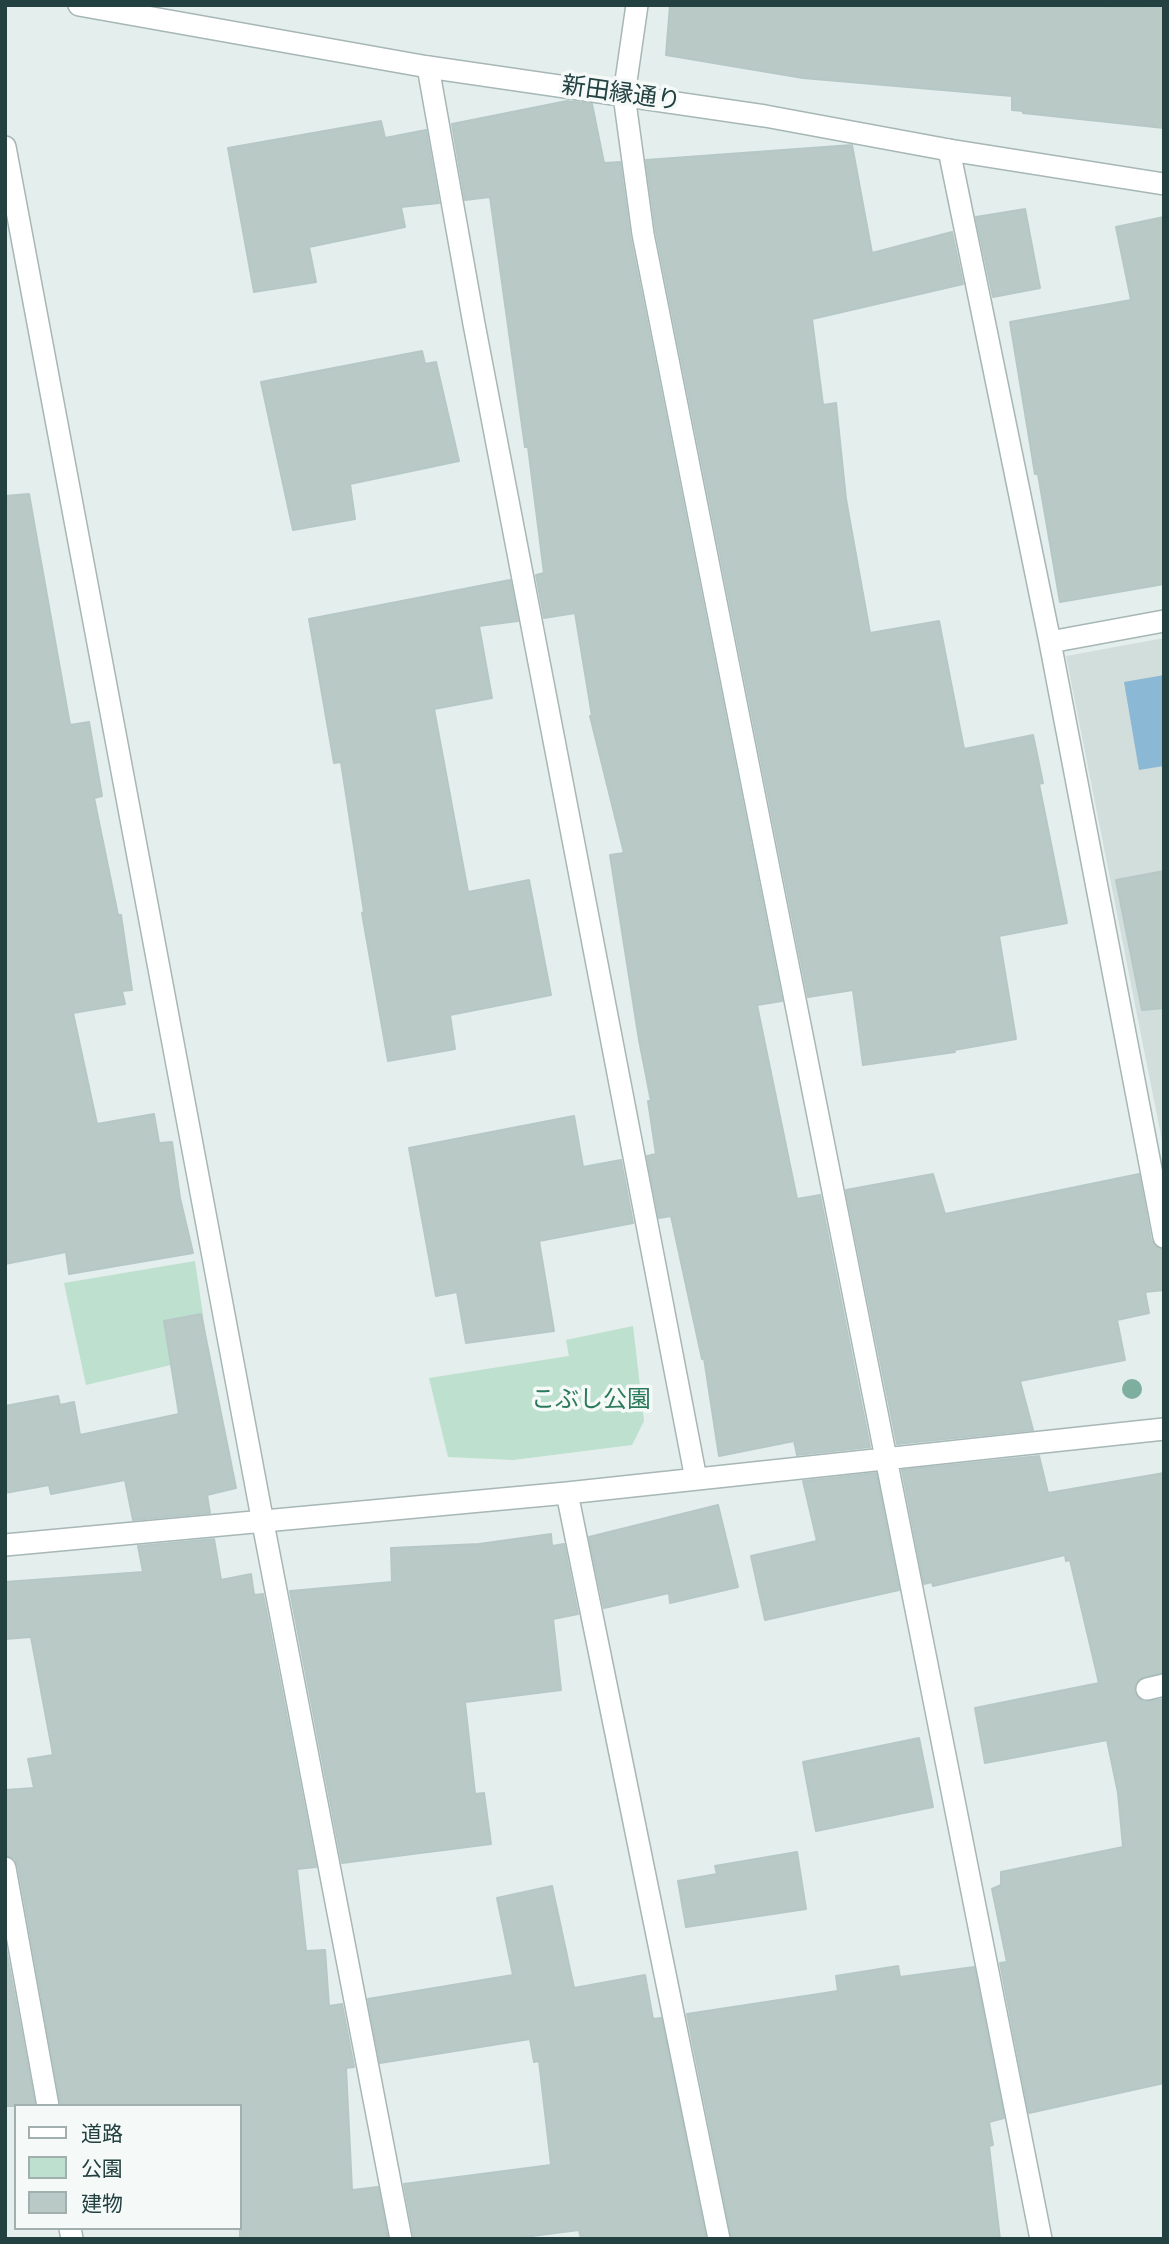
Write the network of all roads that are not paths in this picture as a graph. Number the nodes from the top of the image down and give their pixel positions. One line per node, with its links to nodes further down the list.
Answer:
1 (79, 5): 3 (street, 新田縁通り)
2 (637, 5): 4 (street)
3 (428, 67): 4 (street, 新田縁通り); 13 (street)
4 (624, 95): 6 (street, 新田縁通り); 12 (street)
5 (5, 148): 15 (street)
6 (949, 150): 7 (street, 新田縁通り); 9 (street)
7 (1164, 184)
8 (1164, 621): 9 (street)
9 (1050, 642): 10 (street)
10 (1164, 1237)
11 (1164, 1429): 12 (street)
12 (886, 1458): 13 (street); 21 (street)
13 (696, 1479): 14 (street)
14 (567, 1493): 15 (street); 20 (street)
15 (263, 1522): 16 (street); 19 (street)
16 (5, 1545)
17 (5, 1868): 18 (street)
18 (48, 2104)
19 (401, 2239)
20 (719, 2239)
21 (1041, 2239)

